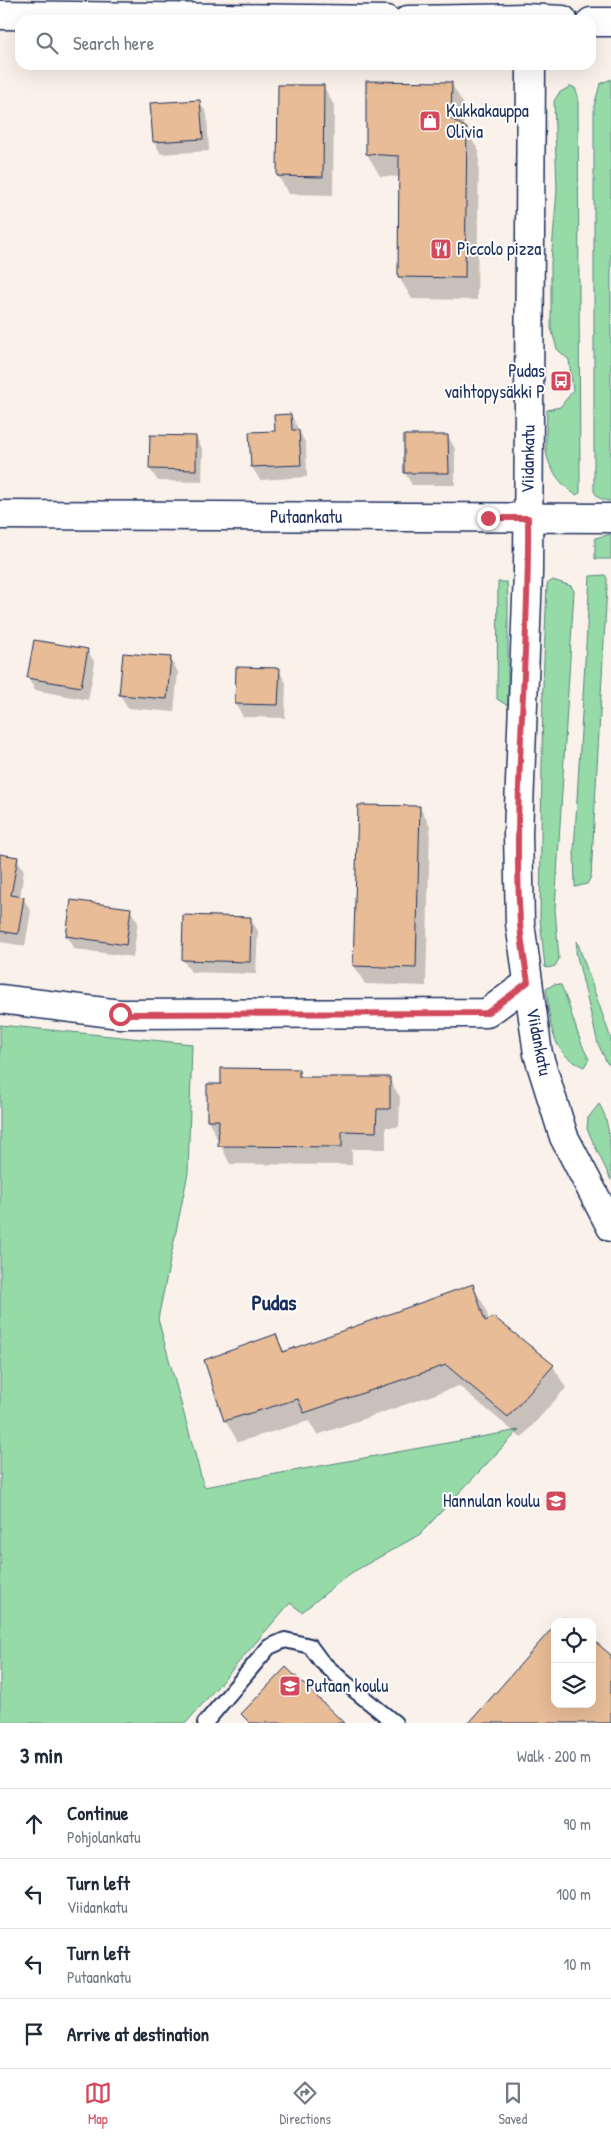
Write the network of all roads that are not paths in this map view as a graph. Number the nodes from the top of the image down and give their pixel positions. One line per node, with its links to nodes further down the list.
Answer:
1 (524, 9): 4 (street); 5 (street)
2 (0, 15): 3 (street)
3 (15, 15)
4 (461, 15)
5 (545, 15)
6 (596, 22): 7 (street)
7 (611, 22)
8 (531, 70): 10 (street, Viidankatu)
9 (0, 515): 10 (street, Putaankatu)
10 (528, 518): 11 (street, Putaankatu); 12 (street, Viidankatu)
11 (611, 518)
12 (528, 982): 13 (street); 14 (street, Viidankatu)
13 (0, 1000)
14 (611, 1227)
15 (205, 1723): 16 (lane)
16 (395, 1723)

